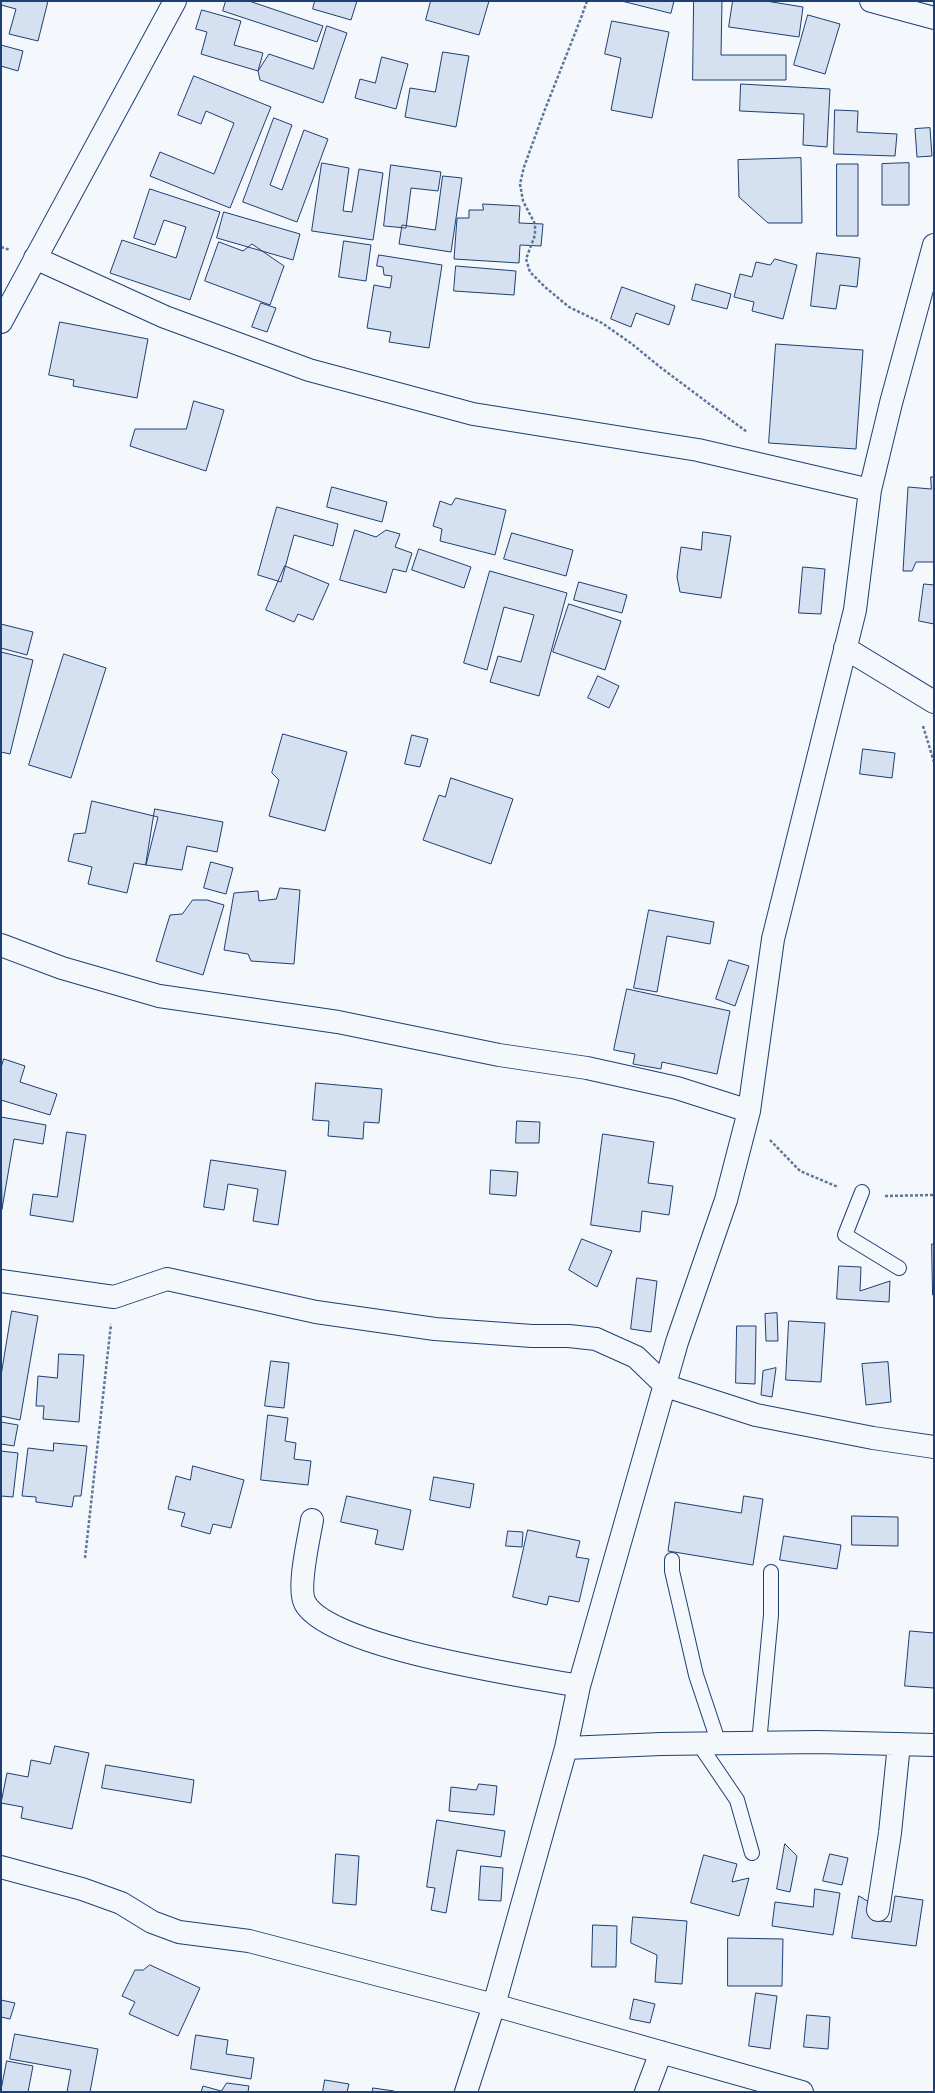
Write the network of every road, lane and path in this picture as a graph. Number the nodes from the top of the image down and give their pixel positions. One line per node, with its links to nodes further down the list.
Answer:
1 (175, 1): 6 (street)
2 (587, 1): 8 (path)
3 (871, 1): 4 (street)
4 (923, 15)
5 (934, 245): 9 (street)
6 (35, 258): 7 (street); 9 (street)
7 (1, 322)
8 (752, 435)
9 (870, 490): 10 (street)
10 (845, 648): 11 (street); 13 (street)
11 (934, 702)
12 (1, 945): 13 (street)
13 (749, 1111): 14 (path); 19 (street)
14 (862, 1192): 15 (path); 16 (lane)
15 (934, 1195)
16 (899, 1268)
17 (1, 1281): 18 (street)
18 (114, 1297): 19 (street); 22 (path)
19 (666, 1386): 20 (street); 25 (street)
20 (934, 1447)
21 (312, 1520): 25 (street)
22 (85, 1558)
23 (672, 1560): 27 (lane)
24 (771, 1572): 26 (lane)
25 (579, 1686): 30 (street)
26 (759, 1743): 27 (street); 28 (street)
27 (709, 1744): 30 (street); 31 (lane)
28 (899, 1744): 29 (street); 33 (street)
29 (934, 1745)
30 (566, 1748): 34 (street)
31 (752, 1853)
32 (1, 1867): 34 (street)
33 (878, 1910)
34 (494, 2005): 35 (street); 36 (street)
35 (661, 2052): 37 (street); 38 (street)
36 (466, 2092)
37 (646, 2092)
38 (802, 2092)

